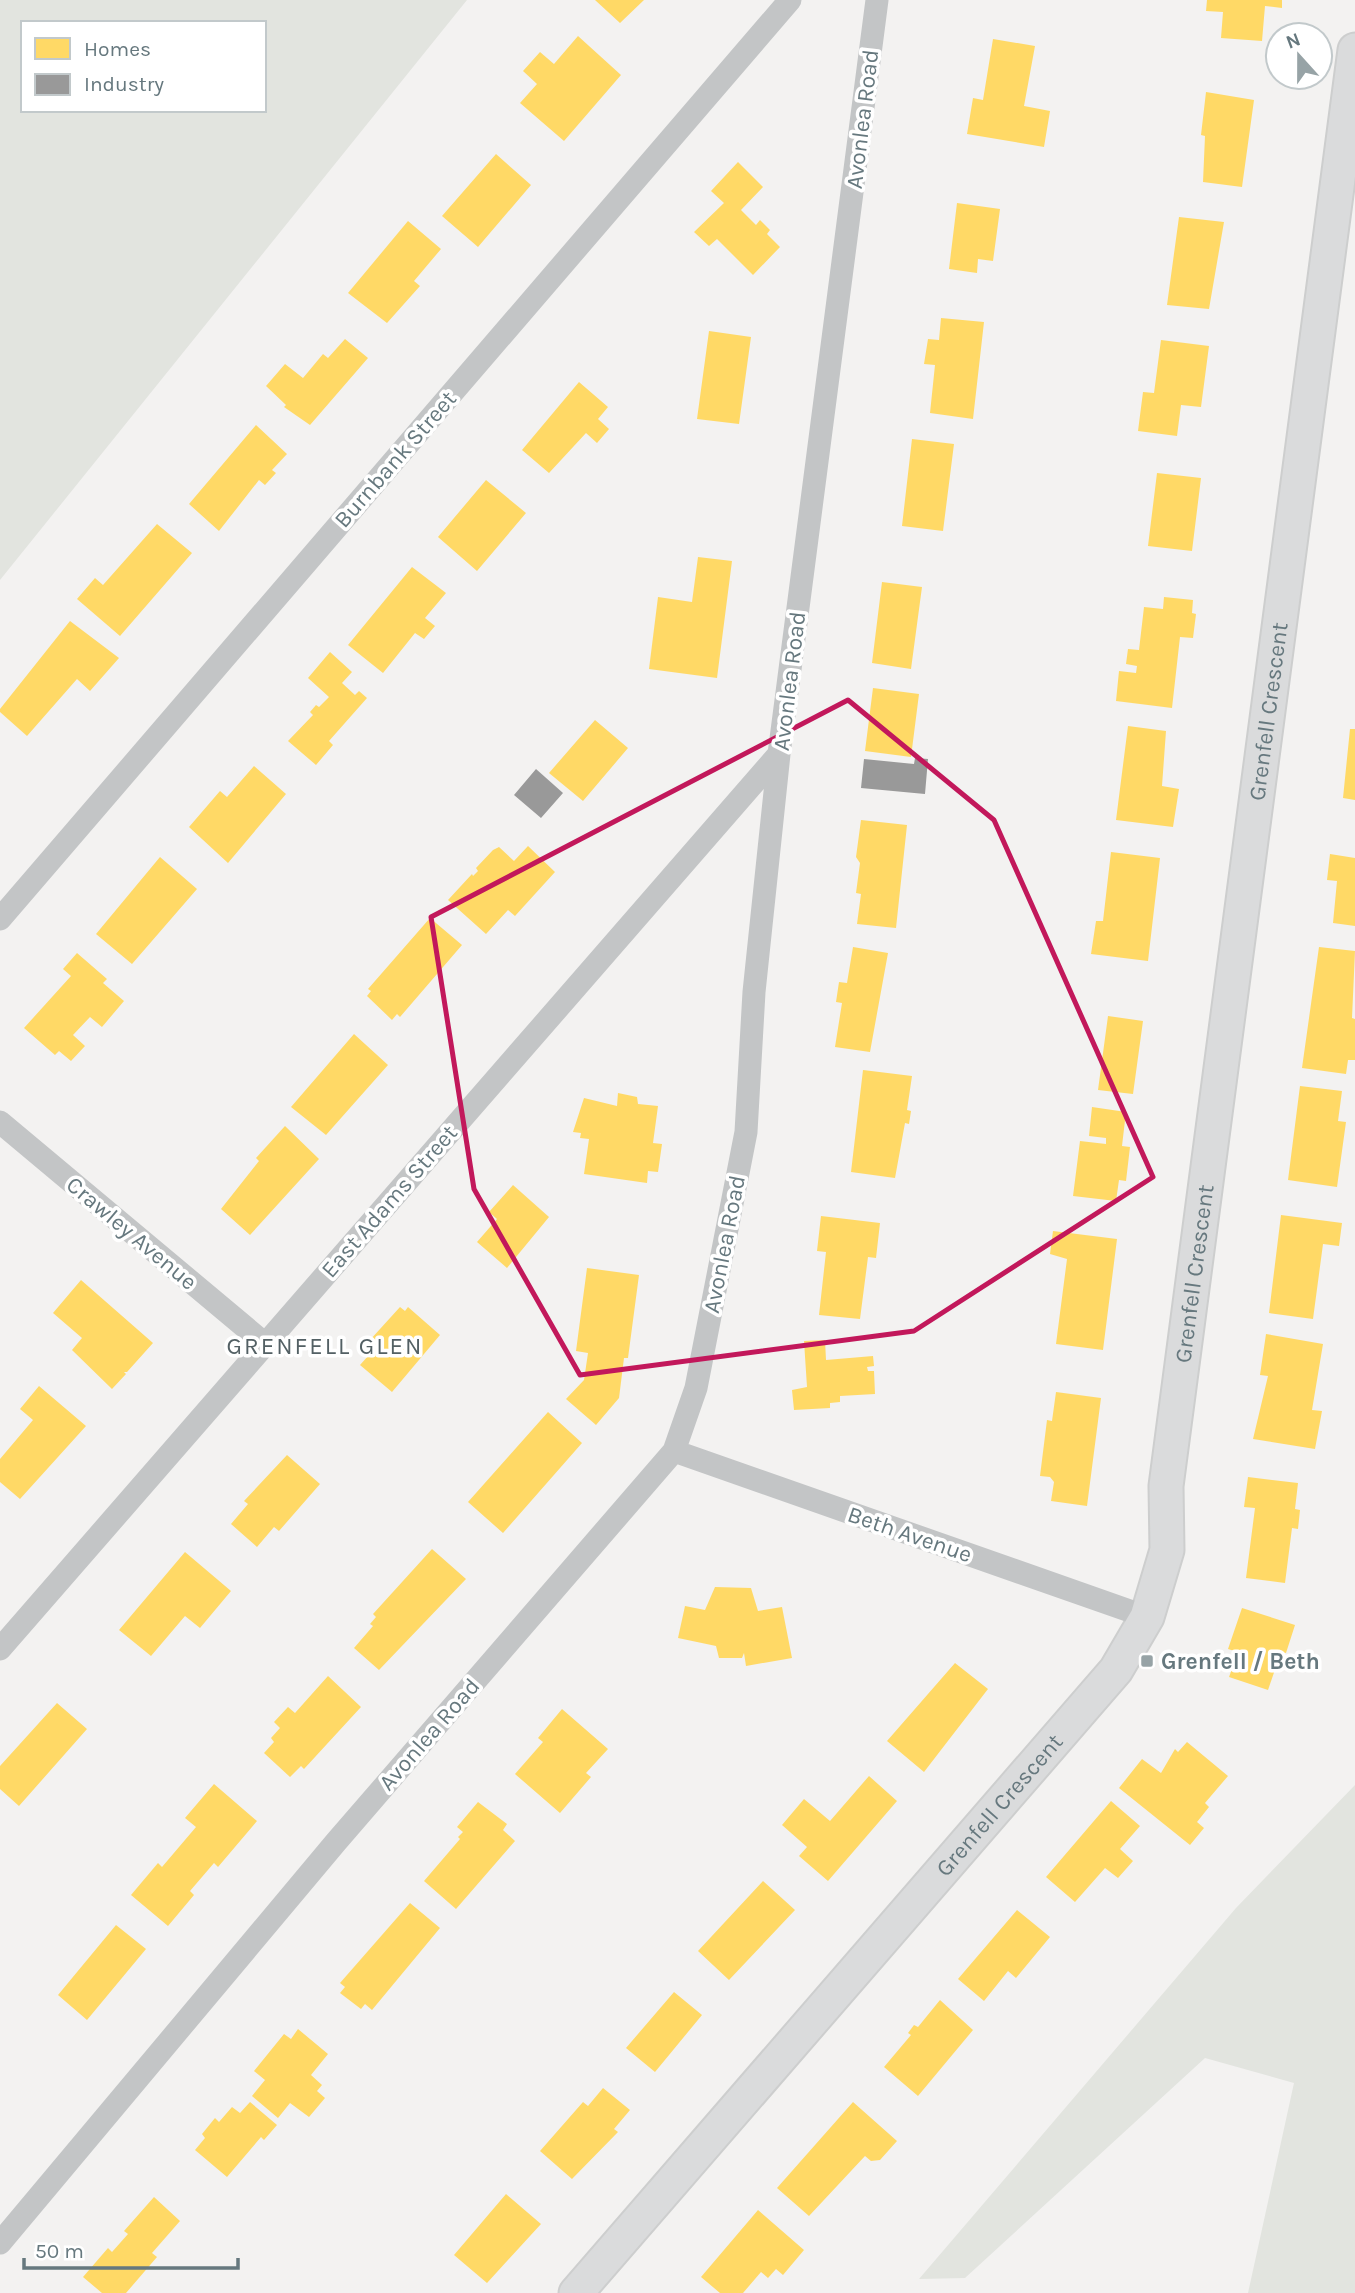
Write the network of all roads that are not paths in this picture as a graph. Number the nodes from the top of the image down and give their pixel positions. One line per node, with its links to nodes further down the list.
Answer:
1 (790, 0): 5 (street, Burnbank Street)
2 (877, 0): 4 (street, Avonlea Road)
3 (1355, 50): 9 (street, Grenfell Crescent)
4 (779, 754): 7 (street, East Adams Street); 8 (street, Avonlea Road)
5 (0, 919)
6 (0, 1122): 7 (street, Crawley Avenue)
7 (264, 1343): 10 (street, East Adams Street)
8 (674, 1451): 9 (street, Beth Avenue); 11 (street, Avonlea Road)
9 (1147, 1617): 12 (street, Grenfell Crescent)
10 (0, 1649)
11 (0, 2244)
12 (576, 2293)

